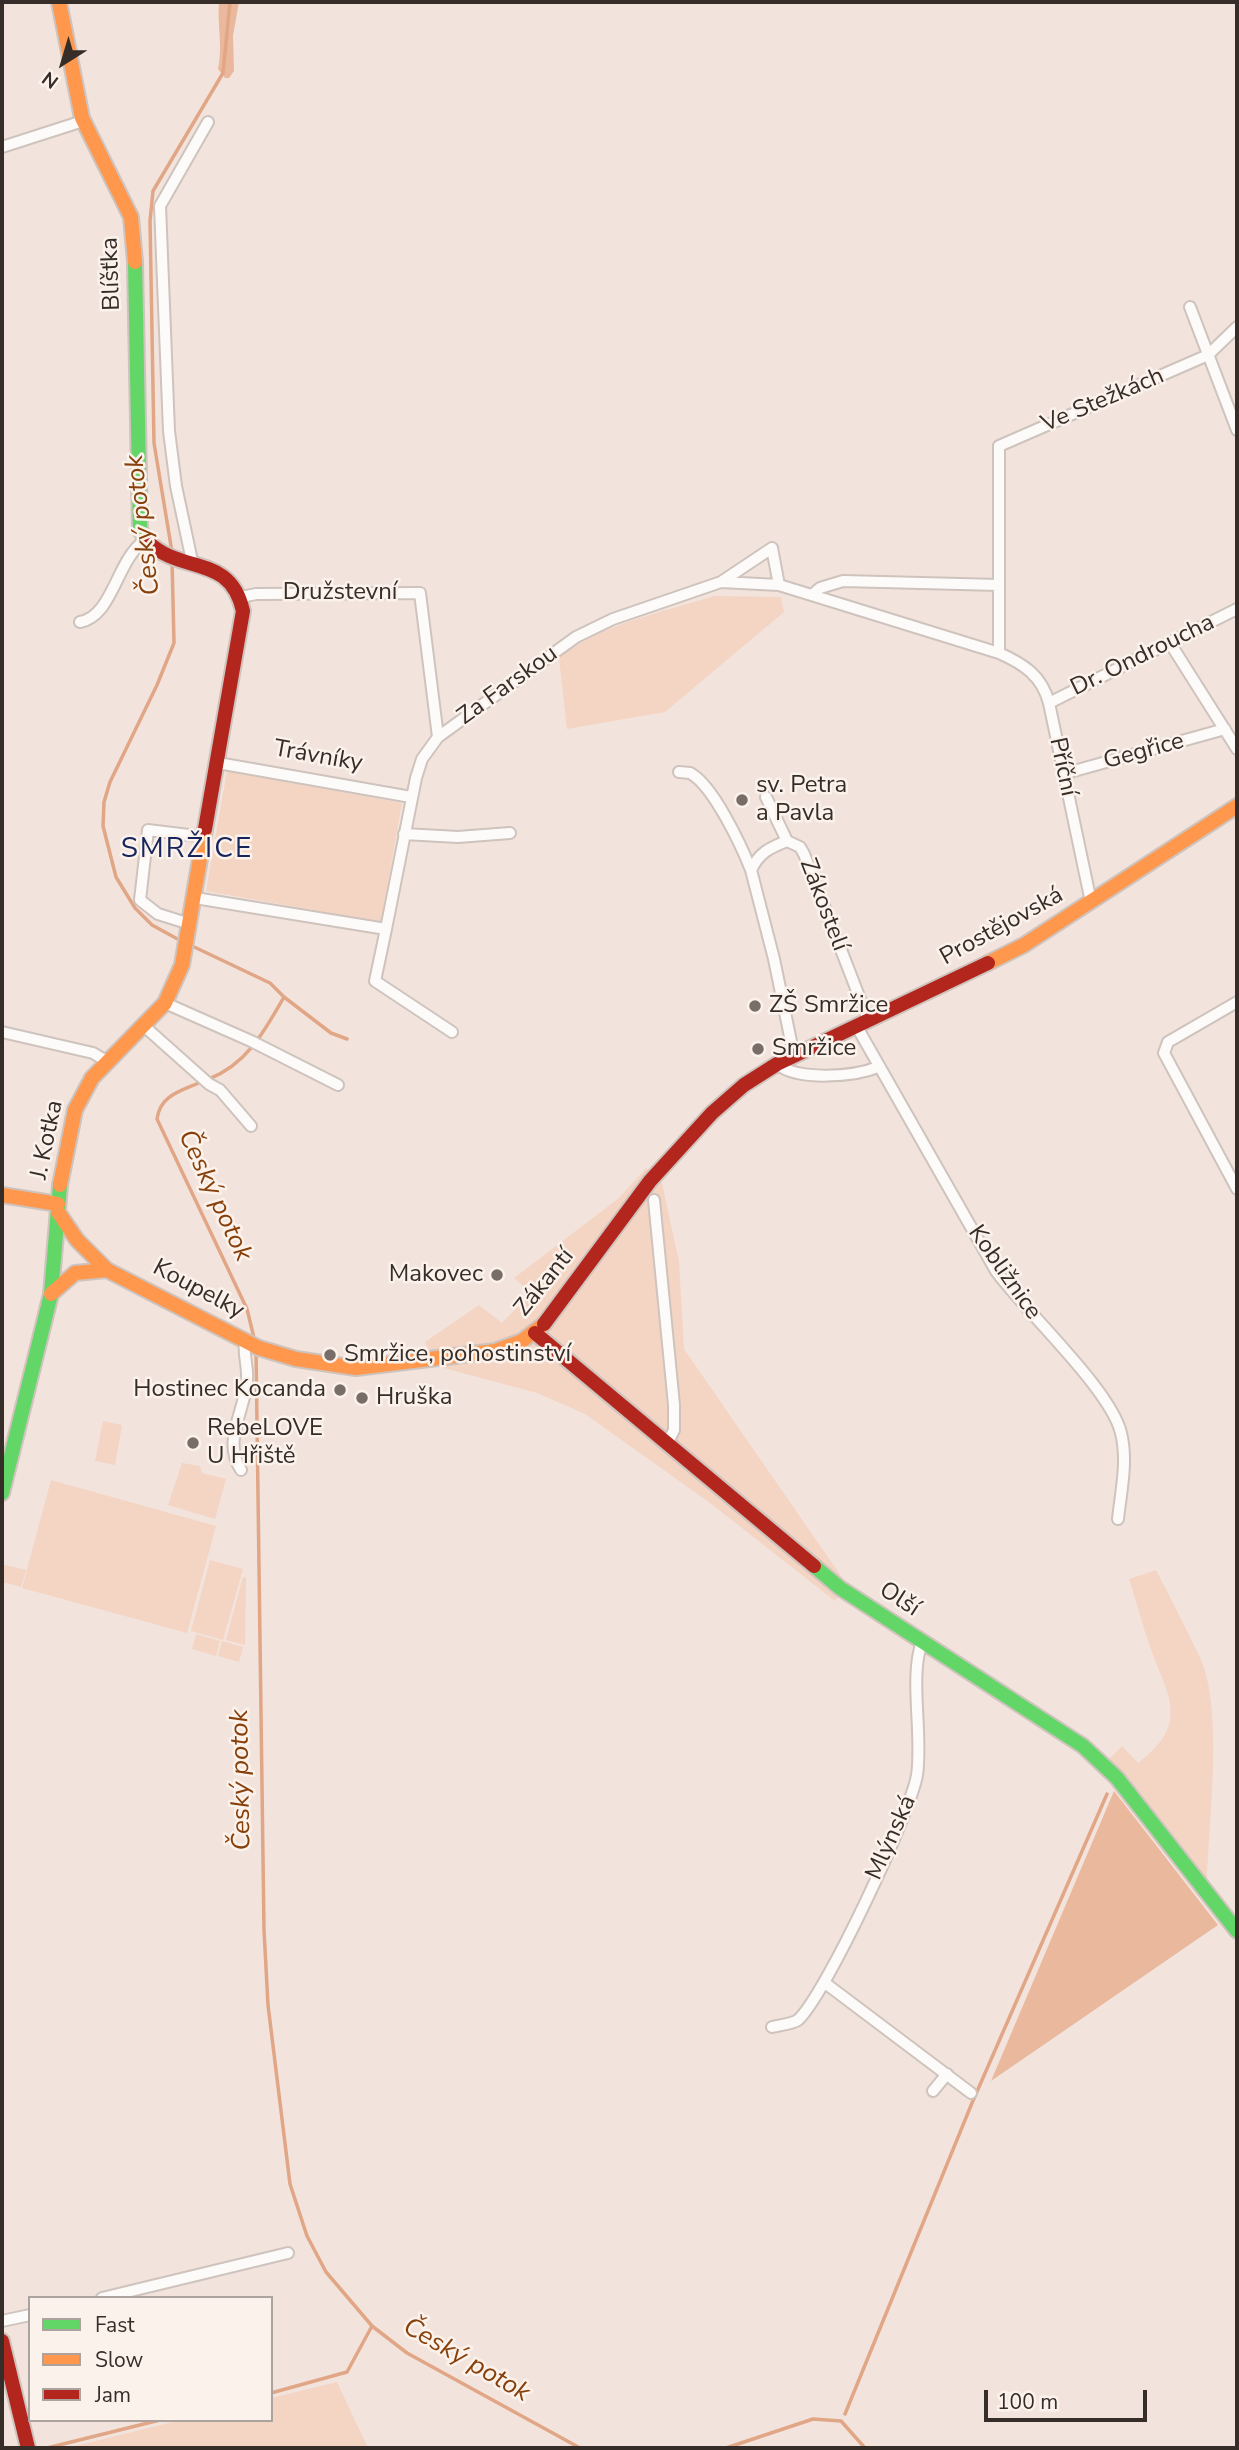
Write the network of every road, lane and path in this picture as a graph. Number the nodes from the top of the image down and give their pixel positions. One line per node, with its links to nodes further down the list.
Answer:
1 (59, 2): 2 (street, Blíšťka)
2 (83, 121): 4 (street); 9 (street, Blíšťka)
3 (208, 122): 10 (street, Blíšťka)
4 (2, 147)
5 (1190, 307): 7 (street)
6 (1237, 327): 7 (street)
7 (1208, 355): 8 (street); 13 (street, Ve Stežkách)
8 (1237, 430)
9 (144, 541): 10 (street); 17 (street)
10 (186, 560): 15 (street)
11 (721, 582): 12 (street, Za Farskou); 12 (street); 22 (street, Za Farskou)
12 (779, 585): 14 (street, Příční)
13 (999, 585): 14 (street); 19 (street)
14 (812, 595): 19 (street, Příční)
15 (241, 597): 22 (street, Družstevní); 24 (street)
16 (1237, 609): 18 (street, Dr. Ondroucha)
17 (80, 622)
18 (1170, 643): 20 (street, Dr. Ondroucha); 21 (street)
19 (999, 653): 20 (street, Příční)
20 (1049, 703): 26 (street, Příční)
21 (1224, 729): 23 (street); 26 (street, Gegřice)
22 (438, 737): 28 (street, Za Farskou)
23 (1236, 744)
24 (218, 763): 28 (street, Trávníky); 32 (street)
25 (679, 772): 34 (street)
26 (1063, 774): 36 (street, Příční)
27 (766, 796): 33 (street)
28 (411, 797): 31 (street, Za Farskou)
29 (1237, 806): 36 (street, Prostějovská)
30 (510, 833): 31 (street)
31 (404, 834): 38 (street)
32 (205, 837): 35 (street); 37 (street)
33 (787, 841): 34 (street, Zákostelí); 41 (street, Zákostelí)
34 (751, 870): 45 (street)
35 (195, 898): 37 (street); 38 (street)
36 (1091, 902): 41 (street, Prostějovská)
37 (190, 927): 40 (street)
38 (386, 929): 44 (street)
39 (1237, 1002): 51 (street)
40 (164, 1003): 42 (street); 49 (street)
41 (863, 1024): 45 (street, Prostějovská); 48 (street, Kobližnice)
42 (144, 1027): 46 (street, J. Kotka); 50 (street)
43 (2, 1032): 46 (street)
44 (452, 1032)
45 (794, 1056): 47 (street, Prostějovská)
46 (108, 1062): 54 (street, J. Kotka)
47 (776, 1064): 48 (street); 57 (street, Zákantí)
48 (878, 1067): 63 (street, Kobližnice)
49 (338, 1086)
50 (251, 1126)
51 (1237, 1189)
52 (2, 1195): 54 (street)
53 (654, 1200): 60 (street)
54 (58, 1208): 55 (street, Koupelky); 56 (street)
55 (107, 1270): 56 (street); 58 (street, Koupelky)
56 (51, 1294): 62 (street)
57 (535, 1333): 59 (street, Zákantí); 60 (street, Olší)
58 (247, 1342): 59 (street, Koupelky); 61 (street)
59 (268, 1351)
60 (668, 1442): 64 (street, Olší)
61 (241, 1470)
62 (2, 1493)
63 (1118, 1519)
64 (922, 1642): 65 (street, Olší); 66 (street, Mlýnská)
65 (1237, 1931)
66 (825, 1983): 67 (street, Mlýnská); 68 (street)
67 (772, 2027)
68 (947, 2074): 69 (street); 70 (street)
69 (933, 2091)
70 (971, 2093)
71 (288, 2253): 72 (street)
72 (110, 2296)
73 (28, 2315): 74 (street)
74 (2, 2321)
75 (2, 2340): 76 (street)
76 (28, 2448)

